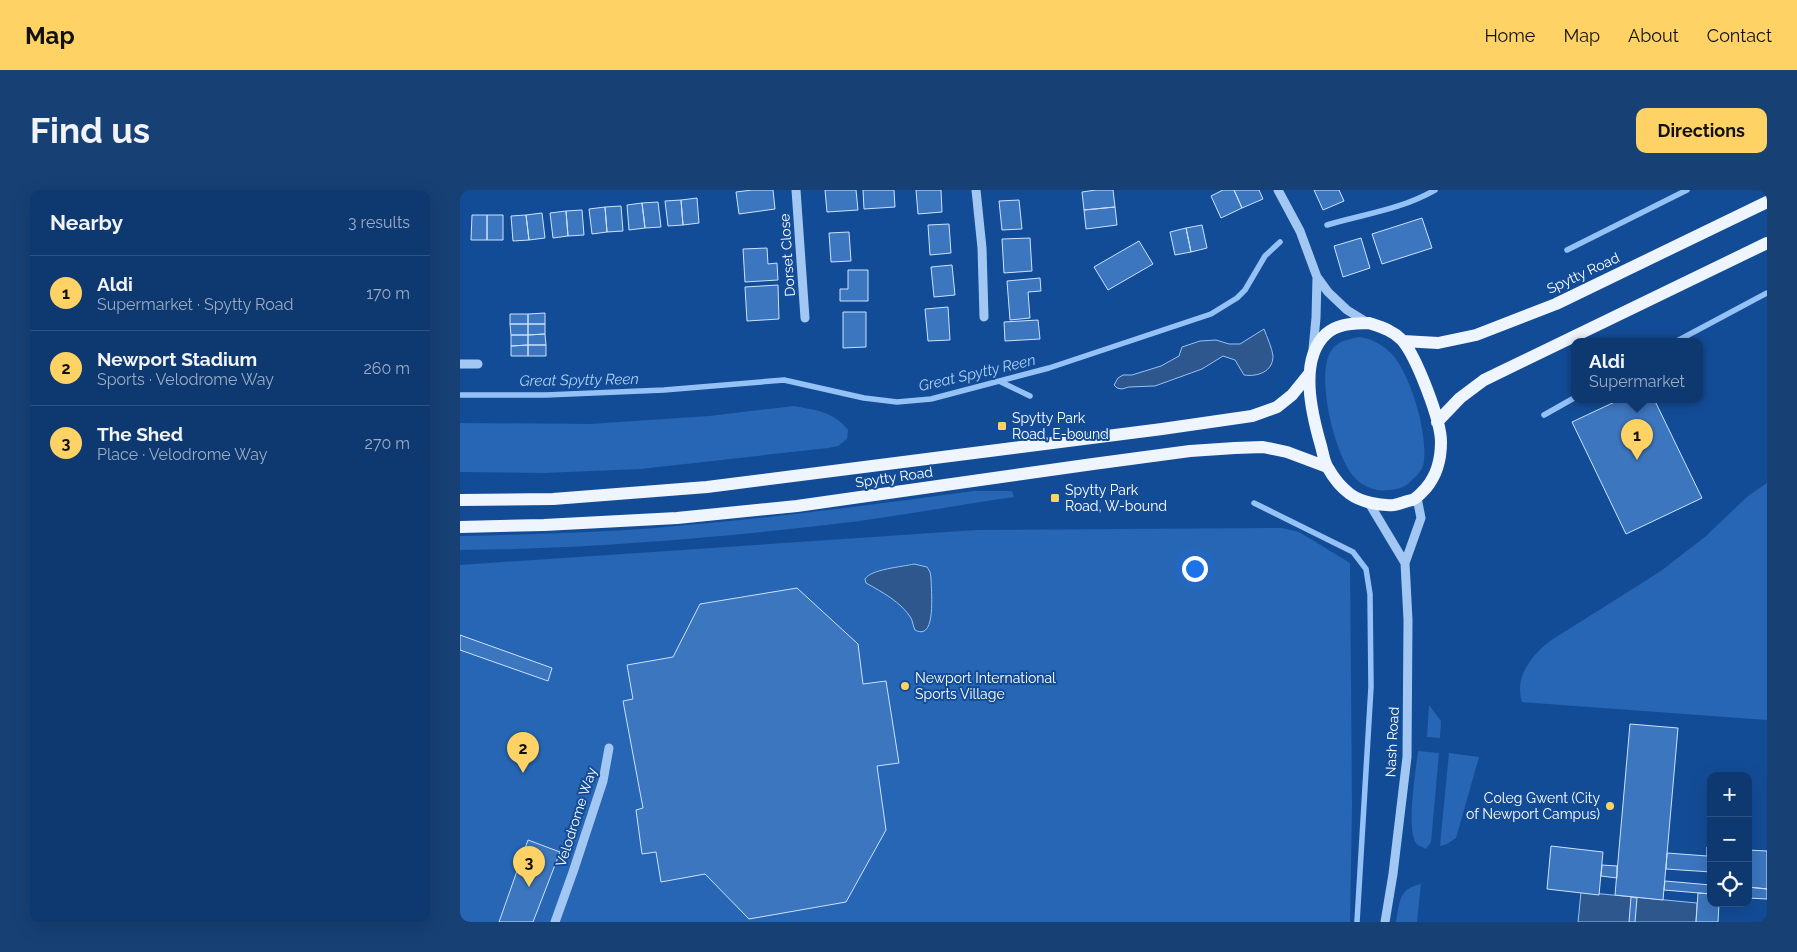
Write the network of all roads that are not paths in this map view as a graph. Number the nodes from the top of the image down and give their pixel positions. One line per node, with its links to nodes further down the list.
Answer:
1 (796, 190): 8 (street, Dorset Close)
2 (976, 190): 7 (street)
3 (1278, 190): 6 (street)
4 (1767, 202): 10 (main road, Spytty Road)
5 (1767, 243): 15 (main road)
6 (1317, 277): 9 (street); 11 (street)
7 (984, 317)
8 (806, 318)
9 (1368, 323): 10 (main road); 11 (main road)
10 (1402, 341): 15 (main road)
11 (1312, 356): 14 (main road)
12 (460, 364): 13 (street)
13 (478, 364)
14 (1309, 374): 16 (main road); 18 (main road, Spytty Road)
15 (1437, 422): 17 (main road)
16 (1328, 467): 19 (main road); 20 (main road, Spytty Road)
17 (1417, 498): 19 (main road); 21 (street, Nash Road)
18 (460, 500)
19 (1368, 503): 21 (street, Nash Road)
20 (460, 527)
21 (1405, 563): 24 (street, Nash Road)
22 (609, 748): 23 (street, Velodrome Way)
23 (555, 922)
24 (1385, 922)

